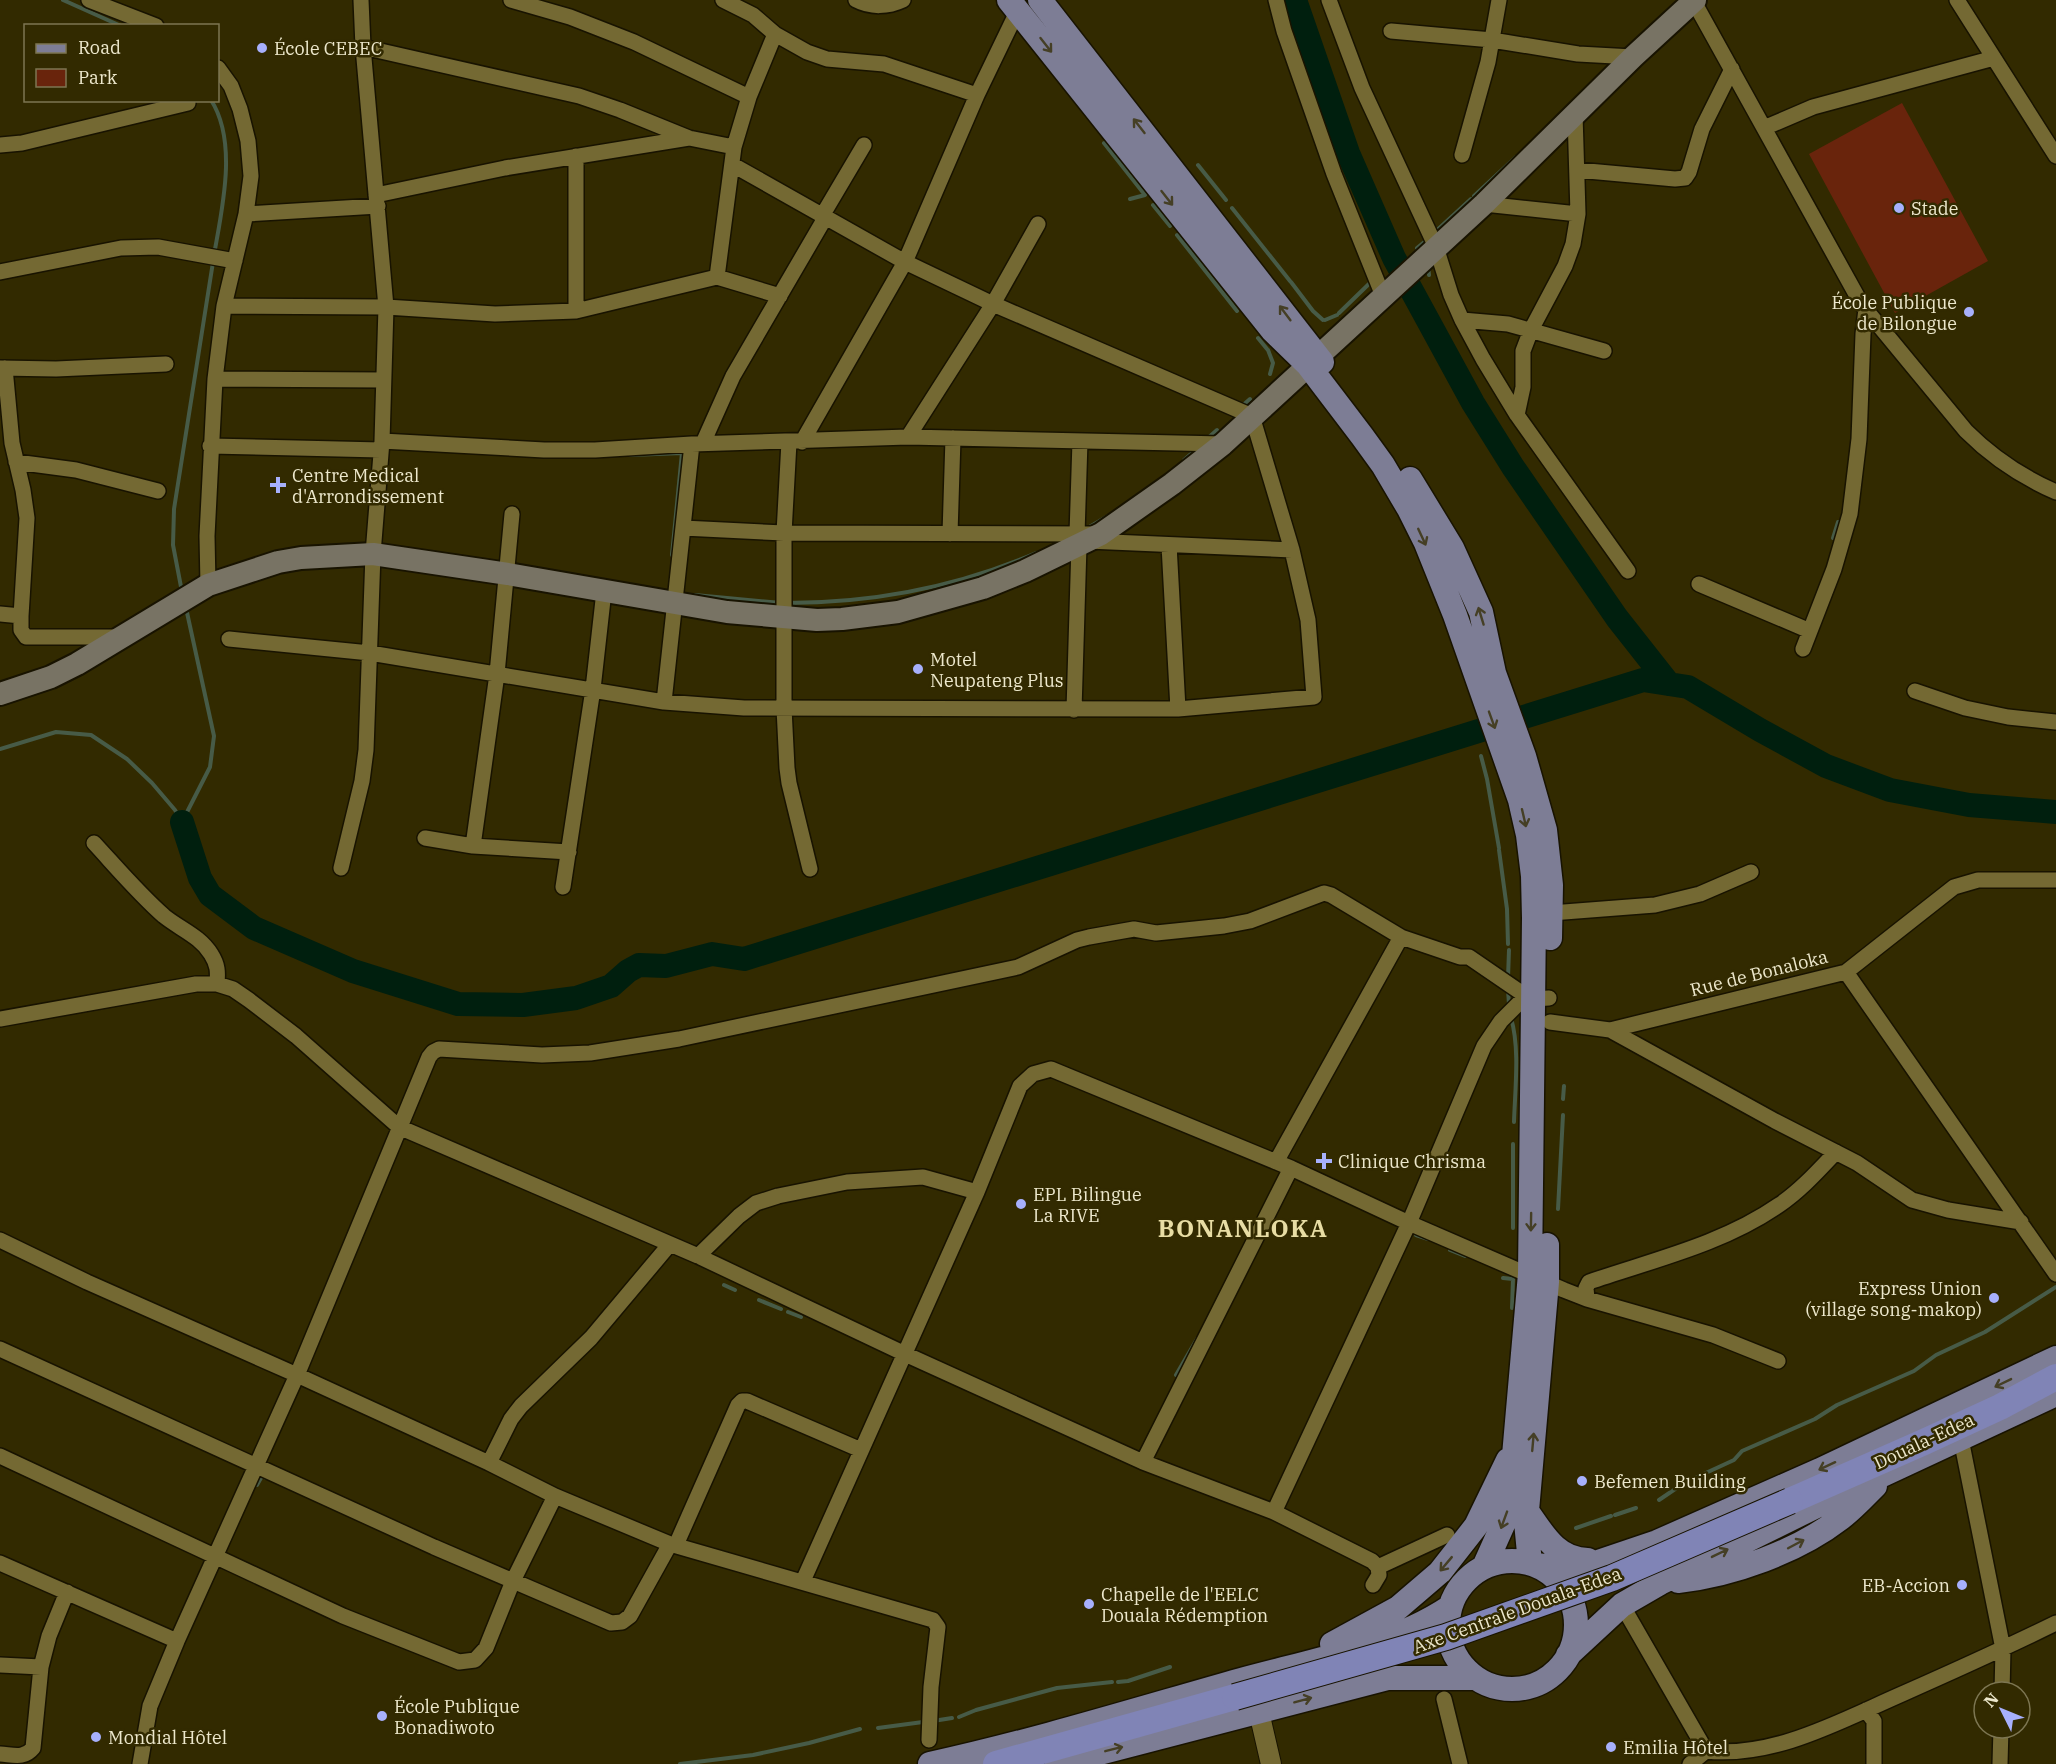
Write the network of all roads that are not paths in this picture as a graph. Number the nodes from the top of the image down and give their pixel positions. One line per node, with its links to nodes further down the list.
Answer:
1 (89, 0): 14 (street)
2 (361, 0): 18 (street)
3 (511, 0): 24 (street)
4 (723, 0): 16 (street)
5 (856, 0): 6 (street)
6 (903, 0)
7 (1040, 0): 58 (main road, one-way to 7)
8 (1276, 0): 48 (street)
9 (1329, 0): 43 (street)
10 (1499, 0): 17 (street)
11 (1694, 0): 19 (main road); 22 (street)
12 (1957, 0): 20 (street)
13 (1013, 5): 23 (street); 58 (main road, one-way to 58)
14 (151, 24)
15 (1391, 31): 17 (street)
16 (774, 34): 23 (street); 24 (street)
17 (1492, 40): 19 (street); 32 (street)
18 (363, 47): 28 (street); 37 (street)
19 (1632, 57): 26 (main road)
20 (1994, 58): 27 (street); 34 (street)
21 (219, 69): 39 (street)
22 (1732, 69): 27 (street); 36 (street)
23 (977, 95): 45 (street)
24 (749, 97): 31 (street)
25 (188, 103): 29 (street)
26 (1575, 114): 36 (street); 38 (main road)
27 (1764, 128): 53 (street)
28 (689, 138): 31 (street); 33 (street)
29 (0, 145)
30 (864, 145): 41 (street)
31 (734, 147): 35 (street)
32 (1462, 155)
33 (576, 156): 37 (street); 54 (street)
34 (2056, 156)
35 (733, 165): 41 (street); 47 (street)
36 (1577, 170): 40 (street)
37 (377, 201): 39 (street); 52 (street)
38 (1484, 204): 40 (street); 43 (main road)
39 (246, 214): 44 (street)
40 (1578, 214): 56 (street)
41 (823, 217): 45 (street); 49 (street)
42 (1038, 224): 50 (street)
43 (1430, 253): 48 (main road); 55 (street)
44 (235, 261): 46 (street); 51 (street)
45 (905, 262): 50 (street); 68 (street)
46 (0, 272)
47 (717, 277): 49 (street); 54 (street)
48 (1388, 292): 58 (main road)
49 (780, 296): 69 (street)
50 (993, 304): 64 (street); 65 (street)
51 (224, 306): 52 (street); 61 (street)
52 (386, 307): 54 (street); 62 (street)
53 (1866, 309): 75 (street); 93 (street)
54 (576, 311)
55 (1462, 320): 56 (street); 63 (street)
56 (1531, 330): 57 (street); 63 (street)
57 (1604, 351)
58 (1313, 361): 64 (main road); 107 (main road)
59 (166, 364): 60 (street)
60 (3, 368): 73 (street)
61 (215, 379): 62 (street); 71 (street)
62 (383, 380): 72 (street)
63 (1517, 415): 84 (street)
64 (1252, 416): 70 (main road); 82 (street)
65 (908, 437): 66 (street); 68 (street)
66 (952, 438): 67 (street); 79 (street)
67 (1080, 441): 70 (street); 80 (street)
68 (796, 442): 69 (street); 78 (street)
69 (698, 443): 72 (street); 77 (street)
70 (1223, 444): 80 (main road)
71 (210, 446): 72 (street); 87 (street)
72 (382, 446): 83 (street)
73 (16, 462): 74 (street); 91 (street)
74 (158, 491)
75 (2056, 492)
76 (512, 514): 85 (street)
77 (683, 528): 78 (street); 89 (street)
78 (784, 533): 79 (street); 92 (street)
79 (950, 534): 80 (street)
80 (1086, 539): 81 (street); 92 (main road); 105 (street)
81 (1169, 545): 82 (street); 104 (street)
82 (1292, 550): 104 (street)
83 (373, 554): 85 (main road); 87 (main road); 97 (street)
84 (1628, 571)
85 (508, 574): 88 (main road); 98 (street)
86 (1699, 584): 93 (street)
87 (203, 588): 94 (main road)
88 (604, 591): 89 (main road); 99 (street)
89 (675, 603): 92 (main road); 102 (street)
90 (0, 614): 91 (street)
91 (21, 616): 94 (street)
92 (784, 617): 103 (street)
93 (1810, 630): 96 (street)
94 (122, 638): 101 (main road)
95 (229, 639): 97 (street)
96 (1803, 649)
97 (370, 653): 98 (street); 112 (street)
98 (498, 674): 99 (street); 110 (street)
99 (593, 689): 102 (street); 111 (street)
100 (1915, 691): 106 (street)
101 (0, 694)
102 (664, 702): 103 (street)
103 (784, 708): 105 (street); 113 (street)
104 (1178, 709): 105 (street)
105 (1074, 710)
106 (2056, 722)
107 (1515, 759): 117 (main road); 121 (main road, one-way to 121)
108 (424, 838): 110 (street)
109 (94, 843): 120 (street)
110 (473, 846): 111 (street)
111 (569, 852): 116 (street)
112 (341, 867)
113 (810, 869)
114 (1751, 872): 117 (street)
115 (2056, 880): 119 (street, Rue de Bonaloka)
116 (563, 887)
117 (1551, 914): 121 (main road)
118 (1401, 937): 121 (street); 124 (street); 126 (street)
119 (1846, 972): 123 (street, Rue de Bonaloka); 129 (street)
120 (217, 984): 122 (street); 124 (street)
121 (1540, 1004): 123 (street, Rue de Bonaloka); 130 (street); 135 (main road)
122 (0, 1019)
123 (1610, 1030): 125 (street)
124 (399, 1127): 132 (street); 141 (street)
125 (1836, 1152): 129 (street); 136 (street)
126 (1276, 1162): 127 (street); 128 (street)
127 (1291, 1168): 130 (street); 148 (street)
128 (977, 1192): 133 (street); 138 (street)
129 (2021, 1222): 134 (street)
130 (1408, 1223): 135 (street); 154 (street)
131 (0, 1240): 141 (street)
132 (670, 1244): 133 (street); 149 (street)
133 (698, 1256): 138 (street)
134 (2056, 1274)
135 (1539, 1278): 136 (street); 145 (main road); 153 (main road, one-way to 135)
136 (1587, 1299): 140 (street)
137 (0, 1349): 150 (street)
138 (905, 1354): 146 (street); 148 (street)
139 (2056, 1358): 158 (main road, one-way to 158)
140 (1778, 1360)
141 (297, 1374): 149 (street); 150 (street)
142 (2056, 1377): 152 (highway, Douala-Edea)
143 (2056, 1394): 144 (main road)
144 (1961, 1439): 167 (main road, one-way to 144); 171 (street)
145 (1516, 1441): 162 (main road, one-way to 162); 175 (main road, one-way to 175)
146 (861, 1450): 156 (street); 164 (street)
147 (0, 1456): 157 (street)
148 (1143, 1462): 154 (street)
149 (489, 1463): 151 (street)
150 (258, 1465): 157 (street); 163 (street)
151 (555, 1496): 156 (street); 163 (street)
152 (1790, 1501): 187 (highway, Axe Centrale Douala-Edea, bridge)
153 (1527, 1511): 158 (main road); 160 (main road)
154 (1274, 1512): 161 (street)
155 (1447, 1534): 161 (street)
156 (673, 1544): 163 (street); 164 (street)
157 (216, 1555): 163 (street); 170 (street)
158 (1606, 1560): 160 (main road)
159 (0, 1563): 166 (street)
160 (1533, 1564): 162 (main road); 172 (main road)
161 (1378, 1567): 165 (street)
162 (1484, 1567): 168 (main road)
163 (513, 1581)
164 (803, 1581): 183 (street)
165 (1373, 1585)
166 (67, 1592): 170 (street); 174 (street)
167 (1622, 1605): 172 (main road); 182 (street)
168 (1450, 1607): 175 (main road); 176 (main road)
169 (2056, 1623): 171 (street)
170 (177, 1641): 186 (street)
171 (2003, 1649): 177 (street); 179 (street)
172 (1568, 1655): 176 (main road)
173 (0, 1665): 174 (street)
174 (41, 1667): 184 (street)
175 (1291, 1667): 183 (main road)
176 (1475, 1678): 180 (main road, one-way to 176)
177 (2002, 1680)
178 (1444, 1699): 190 (street)
179 (1866, 1710): 185 (street); 192 (street)
180 (1260, 1712): 188 (main road, one-way to 180); 189 (street)
181 (2001, 1740): 193 (street)
182 (1706, 1751): 185 (street); 191 (street)
183 (929, 1752)
184 (0, 1754)
185 (1728, 1759)
186 (140, 1764)
187 (996, 1764)
188 (1058, 1764)
189 (1271, 1764)
190 (1460, 1764)
191 (1690, 1764)
192 (1874, 1764)
193 (2000, 1764)

